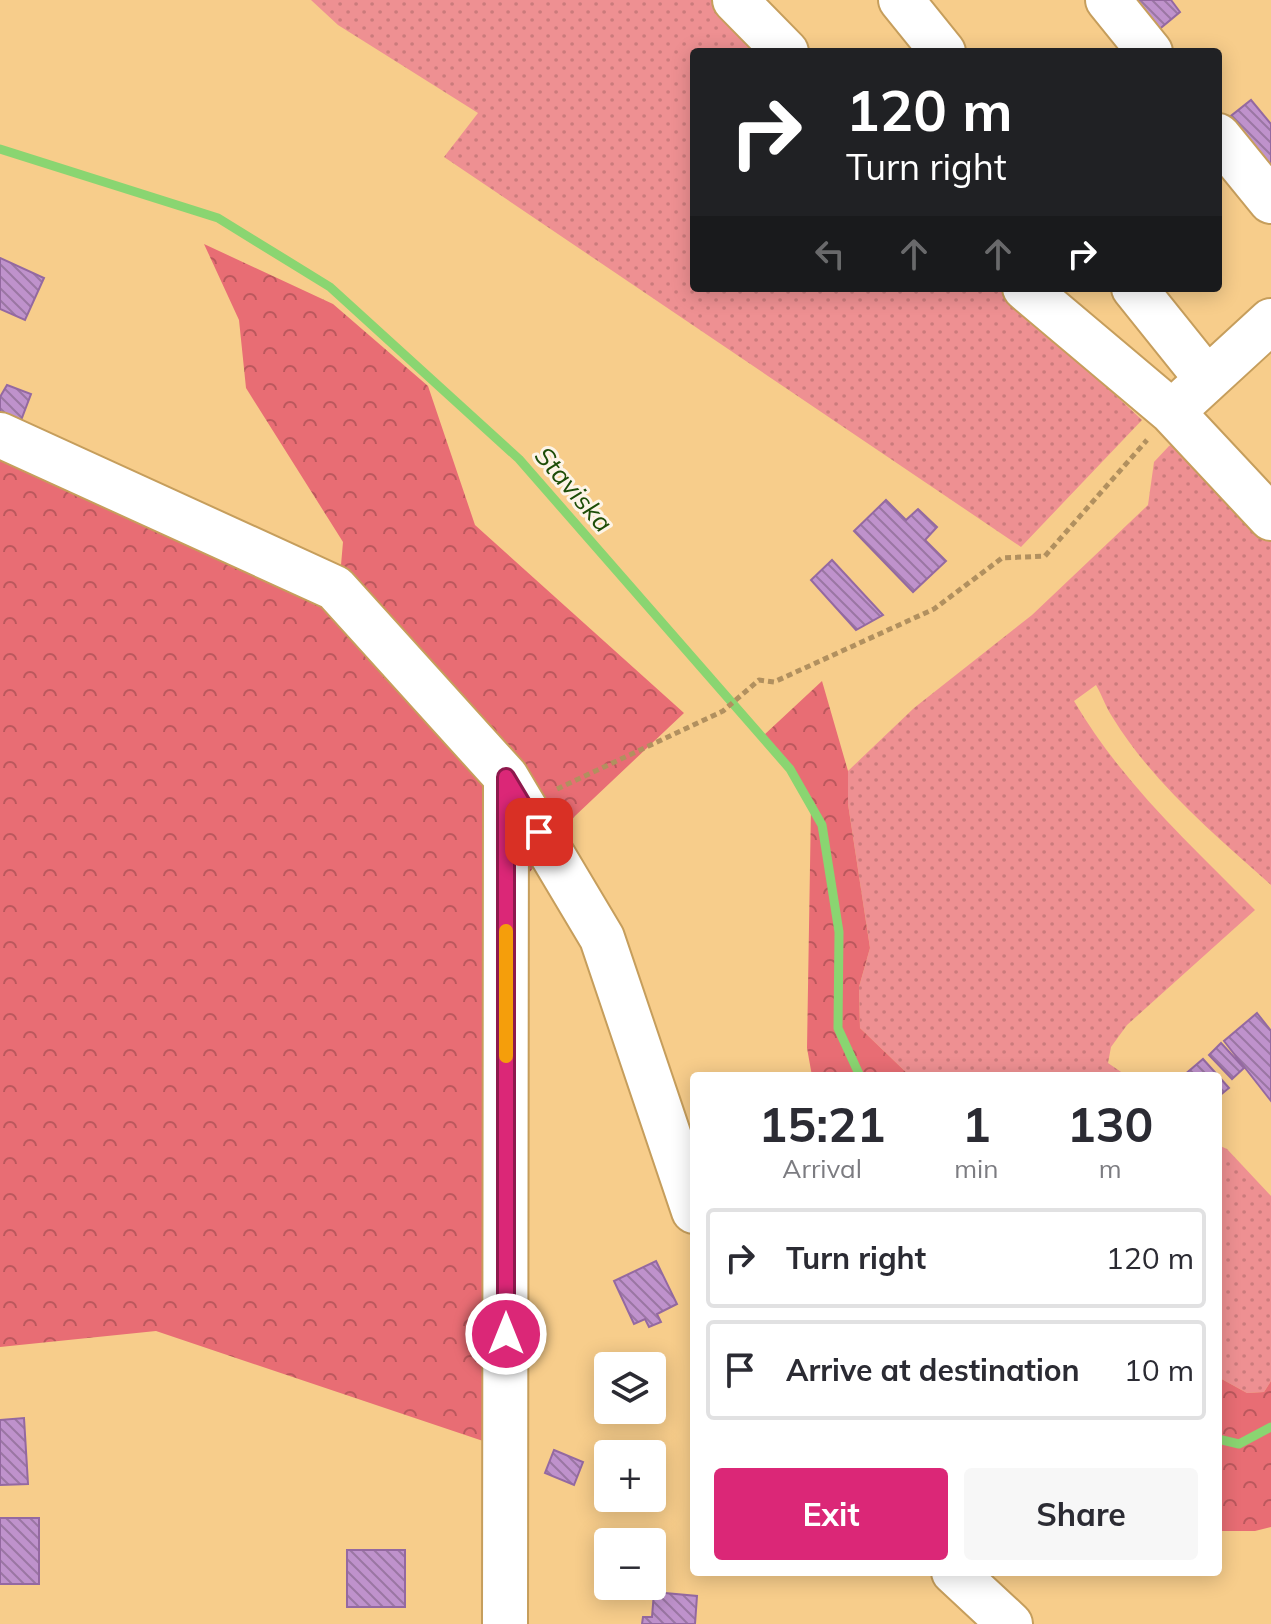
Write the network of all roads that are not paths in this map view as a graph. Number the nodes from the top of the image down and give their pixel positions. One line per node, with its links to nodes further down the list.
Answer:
1 (735, 0): 4 (street)
2 (901, 0): 5 (street)
3 (1108, 0): 6 (street)
4 (782, 48)
5 (940, 48)
6 (1147, 48)
7 (1222, 141): 8 (street)
8 (1271, 201)
9 (1030, 292): 13 (street)
10 (1137, 292): 12 (street)
11 (1271, 321): 12 (street)
12 (1207, 379): 13 (street)
13 (1172, 412): 15 (street)
14 (0, 435): 16 (street)
15 (1271, 518)
16 (515, 791): 17 (street); 19 (street)
17 (690, 1199)
18 (958, 1576): 20 (street)
19 (505, 1624)
20 (1010, 1624)

